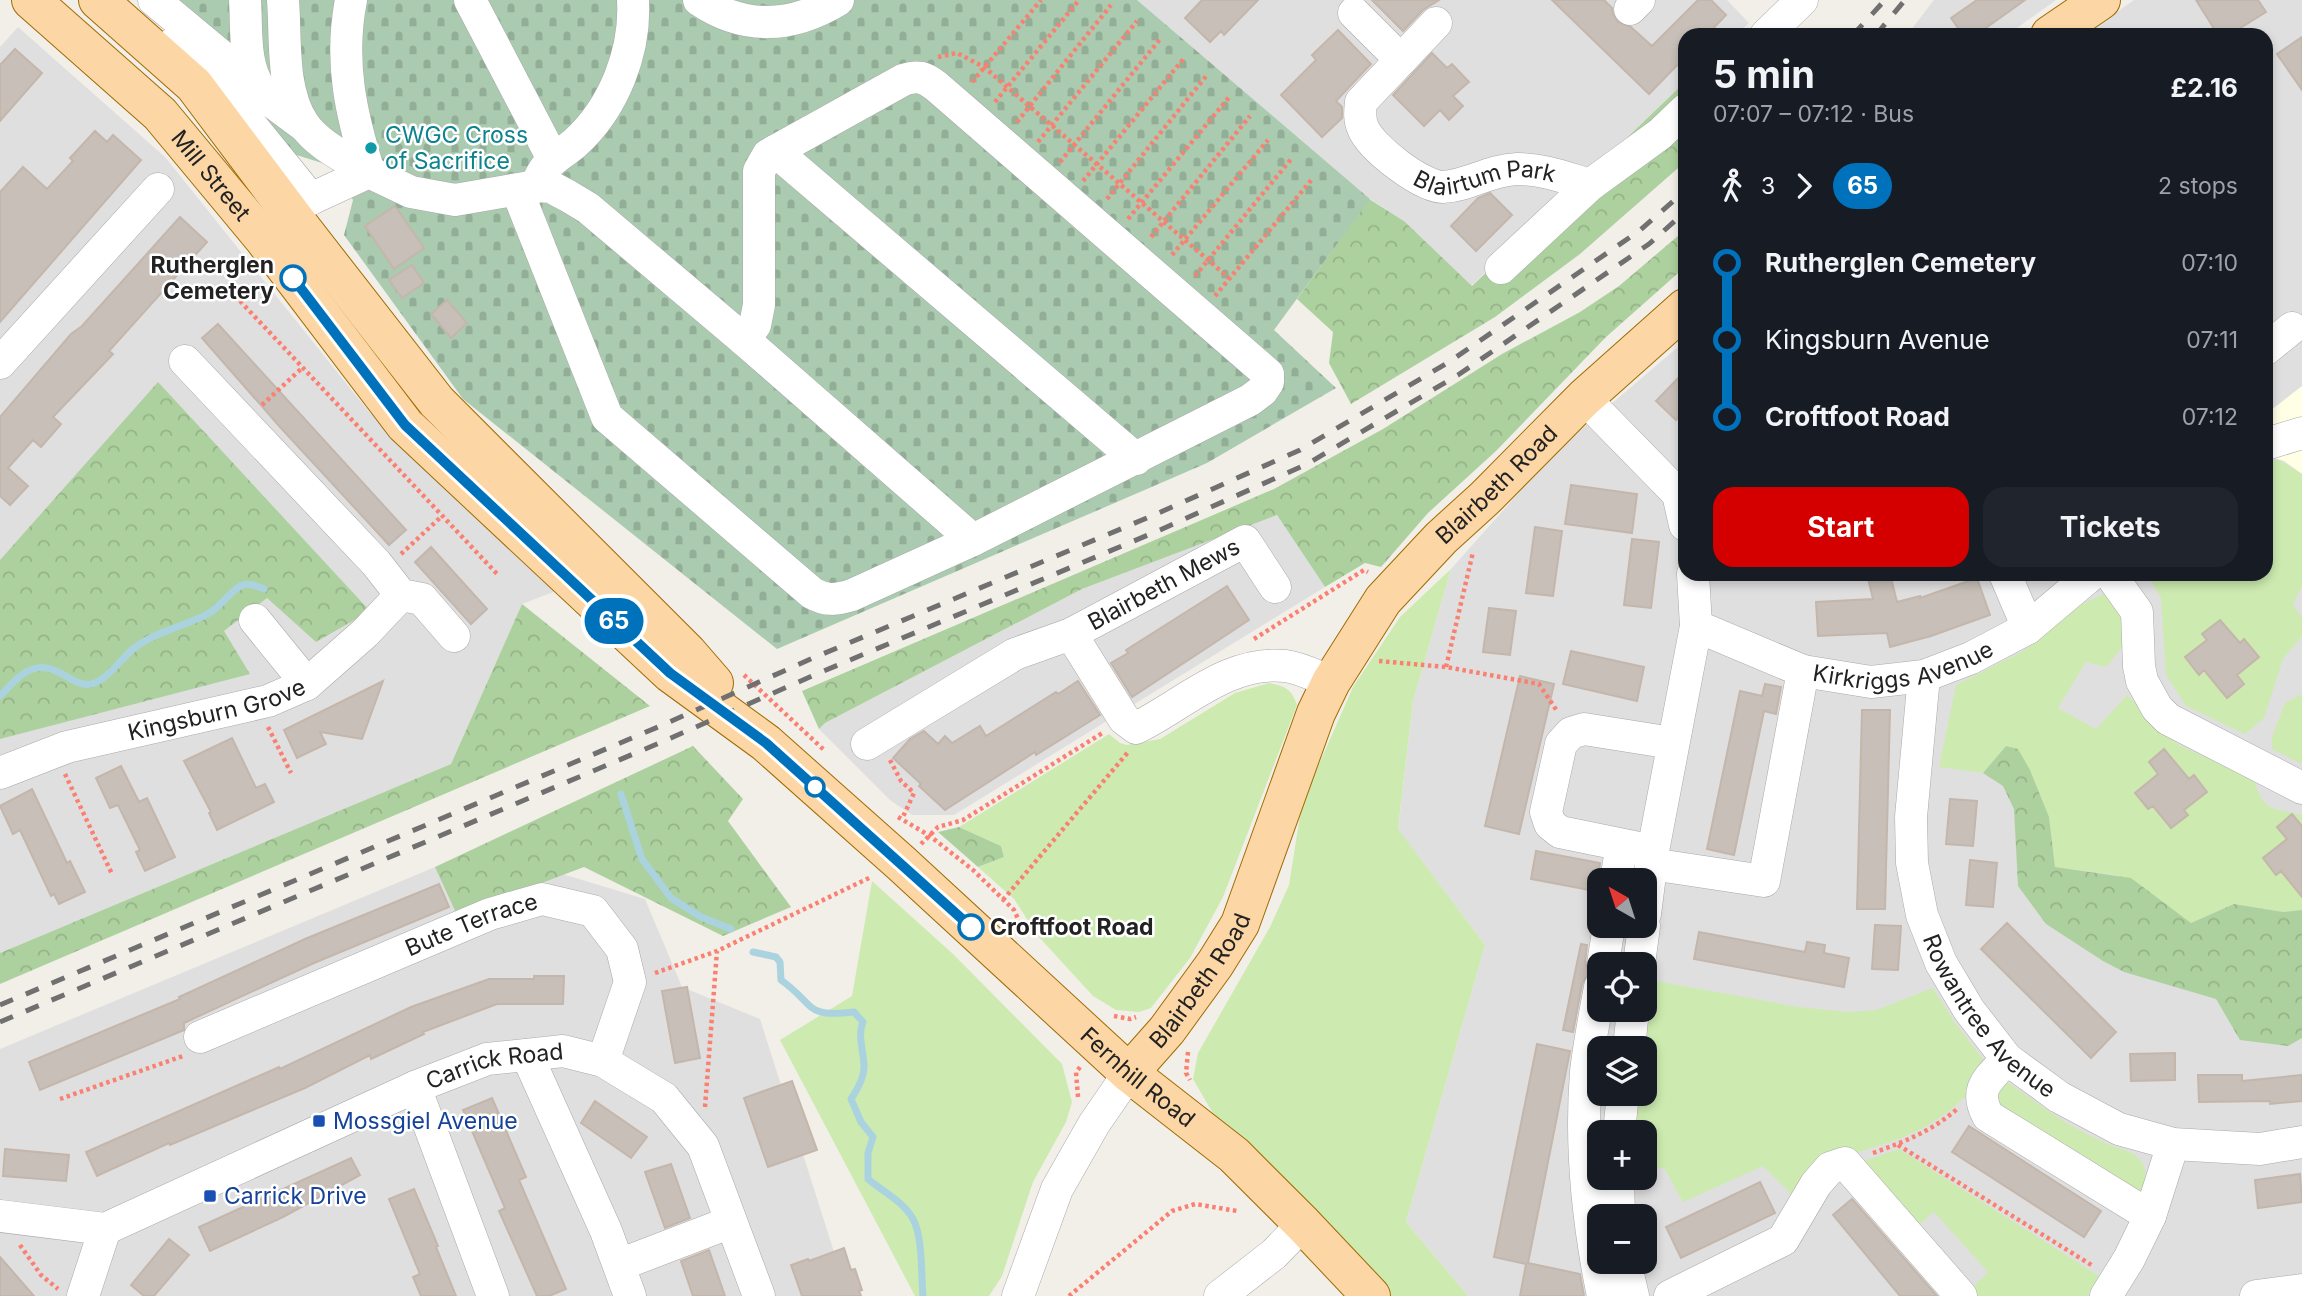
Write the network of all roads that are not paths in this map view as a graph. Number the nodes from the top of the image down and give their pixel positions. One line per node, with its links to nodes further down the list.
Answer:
1 (31, 0): 26 (main road, Mill Street)
2 (98, 0): 25 (main road, Mill Street)
3 (154, 0): 16 (street)
4 (245, 0): 16 (street)
5 (283, 0): 18 (street)
6 (351, 0): 21 (street)
7 (470, 0): 20 (street)
8 (633, 0): 20 (street)
9 (699, 0): 10 (street)
10 (838, 0)
11 (2101, 0): 14 (main road)
12 (1354, 13): 15 (street)
13 (1436, 23): 15 (street, Blairtum Park)
14 (2060, 28)
15 (1401, 60): 22 (street, Blairtum Park)
16 (271, 102): 18 (street)
17 (1678, 117): 22 (street, Blairtum Park)
18 (304, 125): 21 (street)
19 (775, 150): 30 (street); 37 (street); 37 (street)
20 (553, 159): 23 (street)
21 (369, 172): 23 (street); 25 (street)
22 (1591, 185): 27 (street)
23 (527, 188): 30 (street); 39 (street)
24 (158, 189): 33 (street)
25 (302, 208): 26 (main road); 56 (main road, Mill Street)
26 (277, 257): 56 (main road, Mill Street)
27 (1501, 268)
28 (1678, 314): 34 (main road, Blairbeth Road)
29 (2292, 328): 31 (street)
30 (743, 339): 39 (street)
31 (2273, 343)
32 (185, 361): 44 (street)
33 (0, 363)
34 (1584, 398): 38 (street); 51 (main road, Blairbeth Road)
35 (2302, 433): 36 (street)
36 (2273, 442)
37 (1136, 459): 39 (street)
38 (1678, 486)
39 (973, 540)
40 (1693, 581): 47 (street)
41 (2008, 581): 48 (street)
42 (2084, 581): 48 (street, Kirkriggs Avenue)
43 (2115, 581): 59 (street)
44 (392, 583): 50 (street); 54 (street, Kingsburn Grove)
45 (1275, 587): 49 (street, Blairbeth Mews)
46 (255, 620): 54 (street)
47 (1696, 626): 52 (street, Kirkriggs Avenue); 57 (street)
48 (2028, 628): 53 (street, Kirkriggs Avenue)
49 (1071, 634): 51 (street, Blairbeth Mews); 55 (street, Blairbeth Mews)
50 (454, 636)
51 (1339, 669): 70 (main road, Blairbeth Road)
52 (1803, 671): 53 (street, Kirkriggs Avenue); 61 (street)
53 (1924, 676): 68 (street, Rowantree Avenue)
54 (307, 684): 58 (street, Kingsburn Grove)
55 (873, 741)
56 (766, 743): 62 (main road, Mill Street)
57 (1672, 743): 60 (street); 61 (street)
58 (0, 773)
59 (2302, 789)
60 (1622, 845): 61 (street); 63 (street)
61 (1652, 857): 64 (street)
62 (901, 863): 70 (main road, Fernhill Road)
63 (1618, 868)
64 (1651, 868)
65 (1594, 1022): 89 (street)
66 (200, 1037): 69 (street, Bute Terrace)
67 (527, 1055): 69 (street, Carrick Road); 71 (street, Carrick Road); 79 (street)
68 (2007, 1059): 73 (street, Rowantree Avenue); 75 (street)
69 (603, 1061): 76 (street, Carrick Road)
70 (1129, 1073): 77 (main road, Fernhill Road); 86 (street)
71 (415, 1087): 78 (street, Carrick Road); 83 (street)
72 (2302, 1142): 73 (street, Rowantree Avenue)
73 (2173, 1144): 75 (street)
74 (6, 1216): 78 (street)
75 (2150, 1216): 81 (street)
76 (731, 1222): 79 (street); 85 (street, Carrick Road)
77 (1303, 1224): 87 (street); 88 (main road, Fernhill Road)
78 (105, 1229): 82 (street)
79 (619, 1265): 84 (street)
80 (1628, 1274): 90 (street)
81 (2111, 1288)
82 (83, 1296)
83 (493, 1296)
84 (630, 1296)
85 (759, 1296)
86 (1018, 1296)
87 (1220, 1296)
88 (1371, 1296)
89 (1603, 1296)
90 (1633, 1296)
91 (1671, 1296): 92 (street)
92 (1961, 1296)

